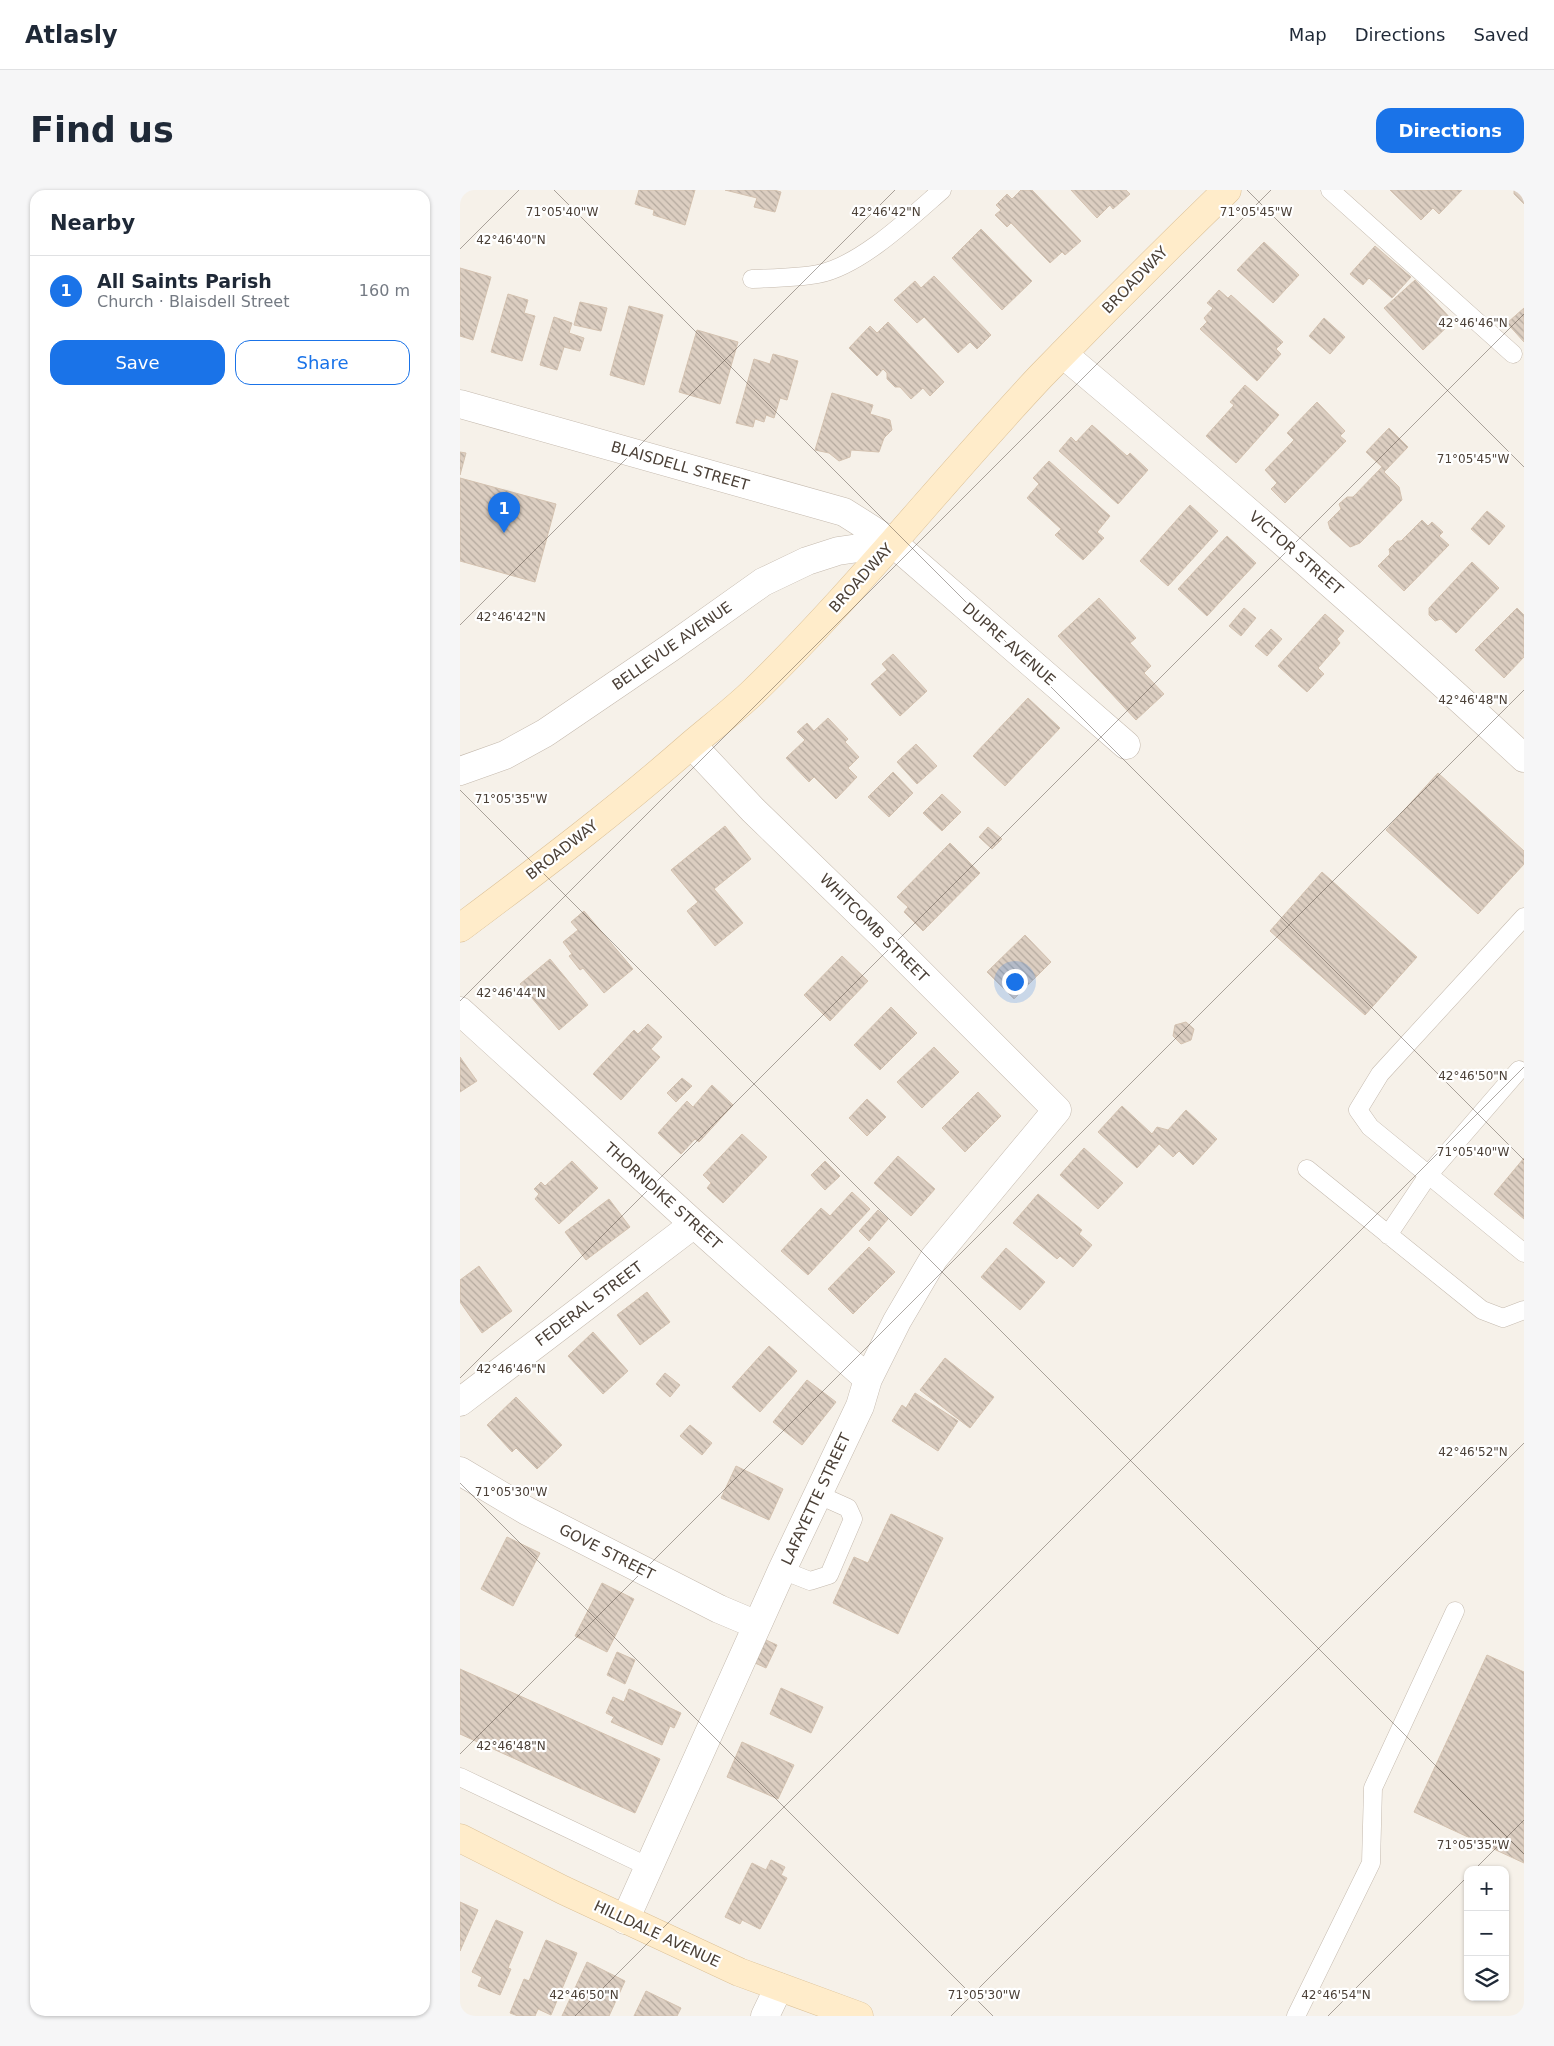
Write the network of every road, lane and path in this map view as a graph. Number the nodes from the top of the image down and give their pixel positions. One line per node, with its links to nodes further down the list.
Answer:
1 (942, 190): 4 (lane)
2 (1227, 190): 5 (main road, BROADWAY)
3 (1330, 190): 6 (lane)
4 (752, 279)
5 (1063, 354): 8 (main road, BROADWAY); 11 (street, VICTOR STREET)
6 (1513, 354)
7 (460, 404): 8 (street, BLAISDELL STREET)
8 (893, 543): 9 (main road, BROADWAY); 10 (street, DUPRE AVENUE); 12 (street, BELLEVUE AVENUE)
9 (692, 745): 14 (main road, BROADWAY); 17 (street, WHITCOMB STREET)
10 (1126, 745)
11 (1524, 758)
12 (460, 771)
13 (1524, 917): 19 (lane)
14 (460, 928)
15 (460, 1011): 20 (street, THORNDIKE STREET)
16 (1519, 1070): 19 (lane)
17 (1057, 1110): 24 (street, LAFAYETTE STREET)
18 (1306, 1169): 21 (lane)
19 (1430, 1174): 21 (lane); 22 (lane)
20 (694, 1224): 24 (street, THORNDIKE STREET); 25 (street, FEDERAL STREET)
21 (1388, 1234): 23 (lane)
22 (1524, 1253)
23 (1524, 1310)
24 (868, 1379): 27 (street, LAFAYETTE STREET)
25 (460, 1402)
26 (460, 1471): 30 (street, GOVE STREET)
27 (818, 1495): 28 (street, LAFAYETTE STREET); 28 (lane)
28 (782, 1570): 30 (street, LAFAYETTE STREET)
29 (1455, 1611): 38 (lane)
30 (757, 1625): 33 (street, LAFAYETTE STREET)
31 (460, 1777): 33 (lane)
32 (460, 1838): 34 (main road, HILLDALE AVENUE)
33 (649, 1867): 34 (street, LAFAYETTE STREET)
34 (625, 1920): 35 (main road, HILLDALE AVENUE)
35 (779, 1987): 36 (street); 37 (main road, HILLDALE AVENUE)
36 (765, 2016)
37 (859, 2016)
38 (1296, 2016)

